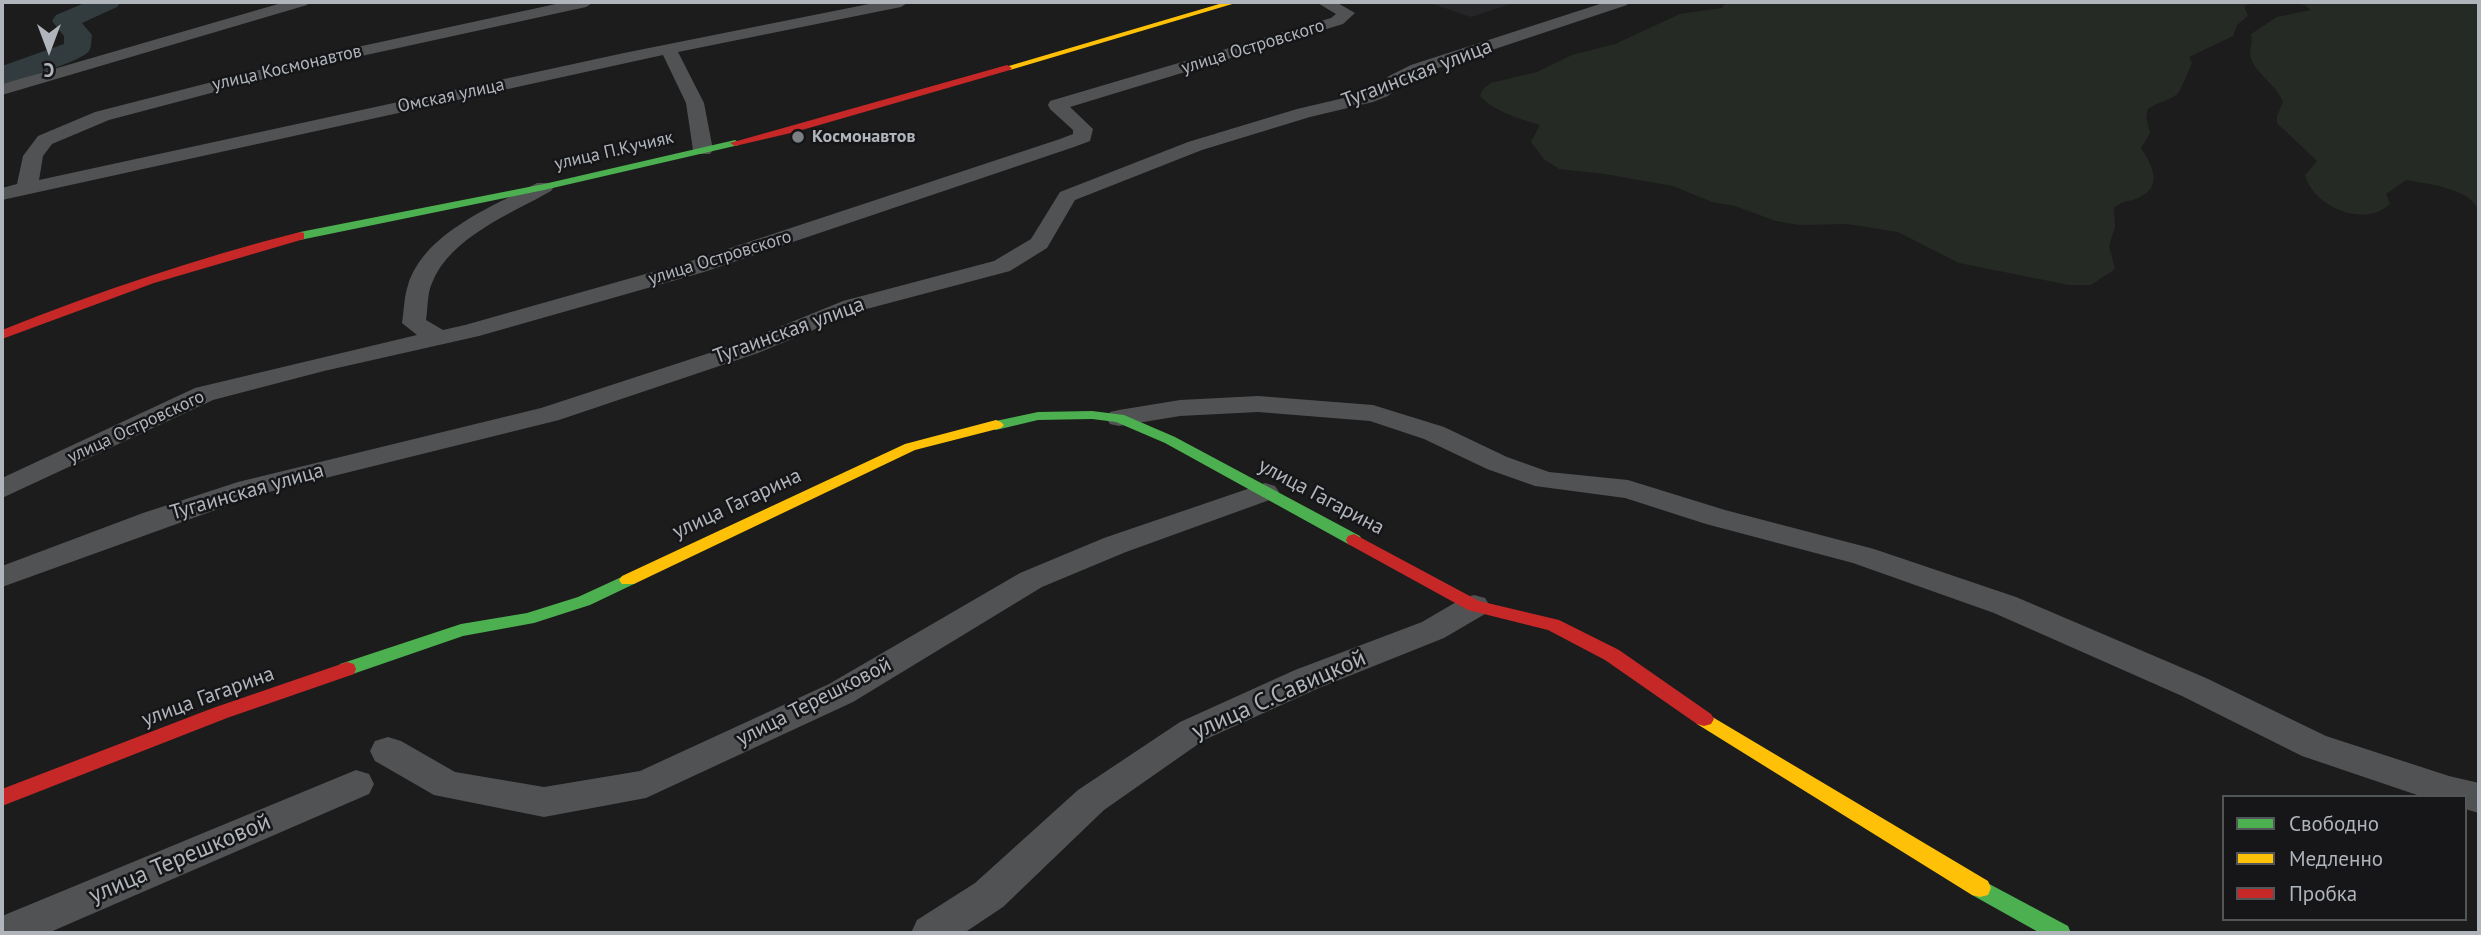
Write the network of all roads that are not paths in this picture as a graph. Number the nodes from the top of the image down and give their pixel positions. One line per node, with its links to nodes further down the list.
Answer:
1 (301, 2): 8 (street)
2 (586, 2): 11 (street, улица Космонавтов)
3 (901, 2): 7 (street, Омская улица)
4 (1235, 2): 9 (street, улица П.Кучияк)
5 (1324, 2): 14 (street, улица Островского)
6 (1621, 2): 18 (street, Тугаинская улица)
7 (668, 49): 9 (street); 11 (street, Омская улица)
8 (2, 90)
9 (702, 150): 10 (street, улица П.Кучияк)
10 (544, 187): 13 (street, улица П.Кучияк); 14 (street)
11 (27, 188): 12 (street, Омская улица)
12 (2, 194)
13 (2, 335)
14 (439, 338): 16 (street, улица Островского)
15 (1119, 418): 17 (street, улица Гагарина); 22 (street); 23 (street, улица Гагарина)
16 (2, 489)
17 (1265, 492): 19 (street, улица Гагарина); 20 (street, улица Терешковой)
18 (2, 577)
19 (1474, 606): 25 (street, улица С.Савицкой); 26 (street, улица Гагарина)
20 (388, 751)
21 (356, 784): 24 (street, улица Терешковой)
22 (2466, 795)
23 (2, 798)
24 (5, 933)
25 (931, 933)
26 (2060, 933)

